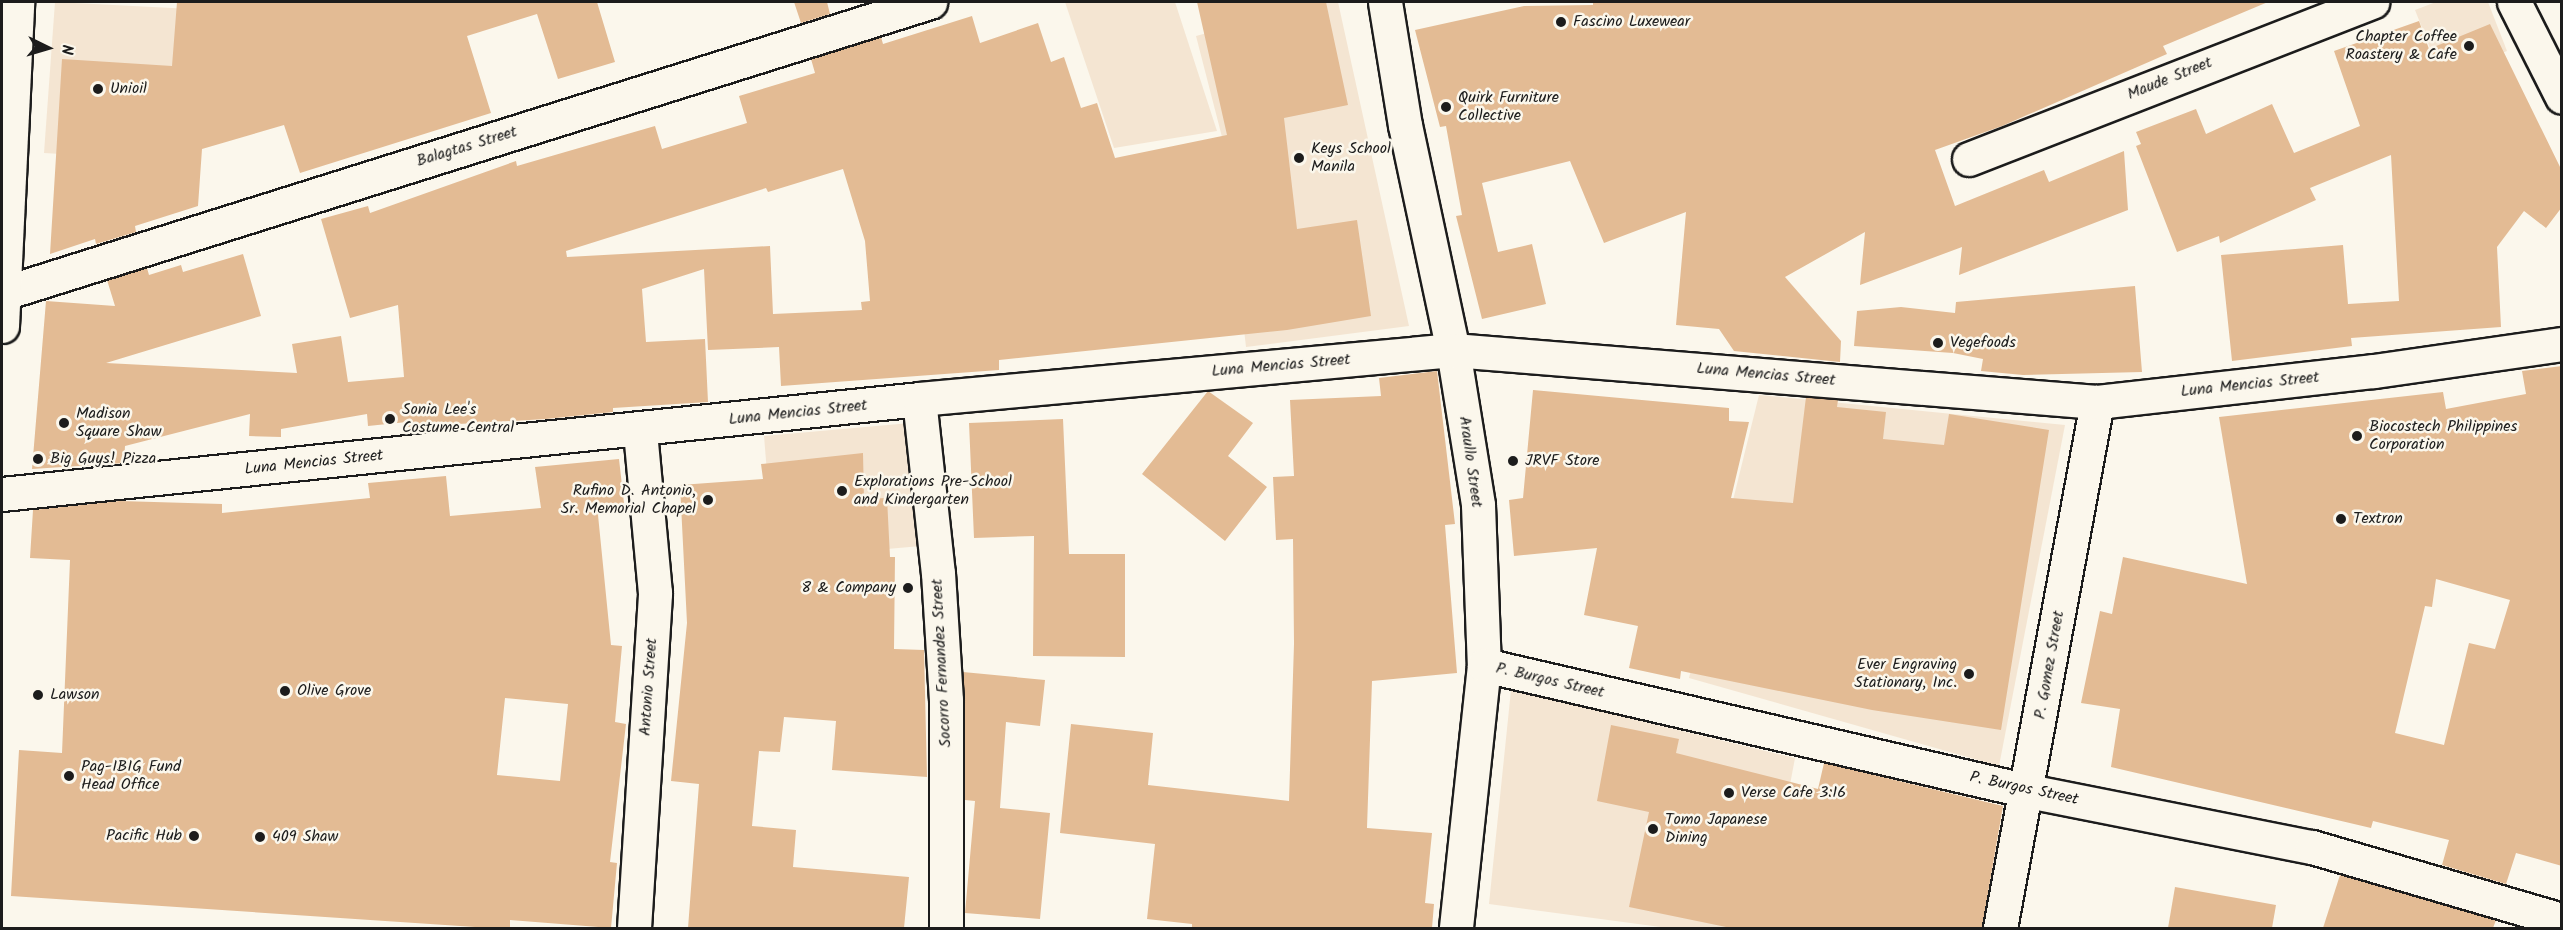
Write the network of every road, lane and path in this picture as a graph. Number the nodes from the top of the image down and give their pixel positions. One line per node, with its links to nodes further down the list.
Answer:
1 (17, 2): 8 (street)
2 (930, 2): 8 (street, Balagtas Street)
3 (1385, 2): 11 (street, Araullo Street)
4 (2372, 2): 7 (street, Maude Street)
5 (2514, 2): 6 (street)
6 (2562, 97)
7 (1969, 159)
8 (4, 293): 9 (street)
9 (2, 326)
10 (2562, 344): 13 (street, Luna Mencias Street)
11 (1453, 350): 12 (street, Luna Mencias Street); 13 (street, Luna Mencias Street); 16 (street, Araullo Street)
12 (919, 399): 14 (street, Luna Mencias Street); 20 (street, Socorro Fernandez Street)
13 (2097, 402): 17 (street, P. Gomez Street)
14 (641, 438): 15 (street, Luna Mencias Street); 19 (street, Antonio Street)
15 (2, 494)
16 (1484, 665): 17 (street, P. Burgos Street); 21 (street, Araullo Street)
17 (2028, 791): 18 (street, P. Burgos Street); 22 (street, P. Gomez Street)
18 (2562, 920)
19 (634, 928)
20 (945, 928)
21 (1456, 928)
22 (2000, 928)

